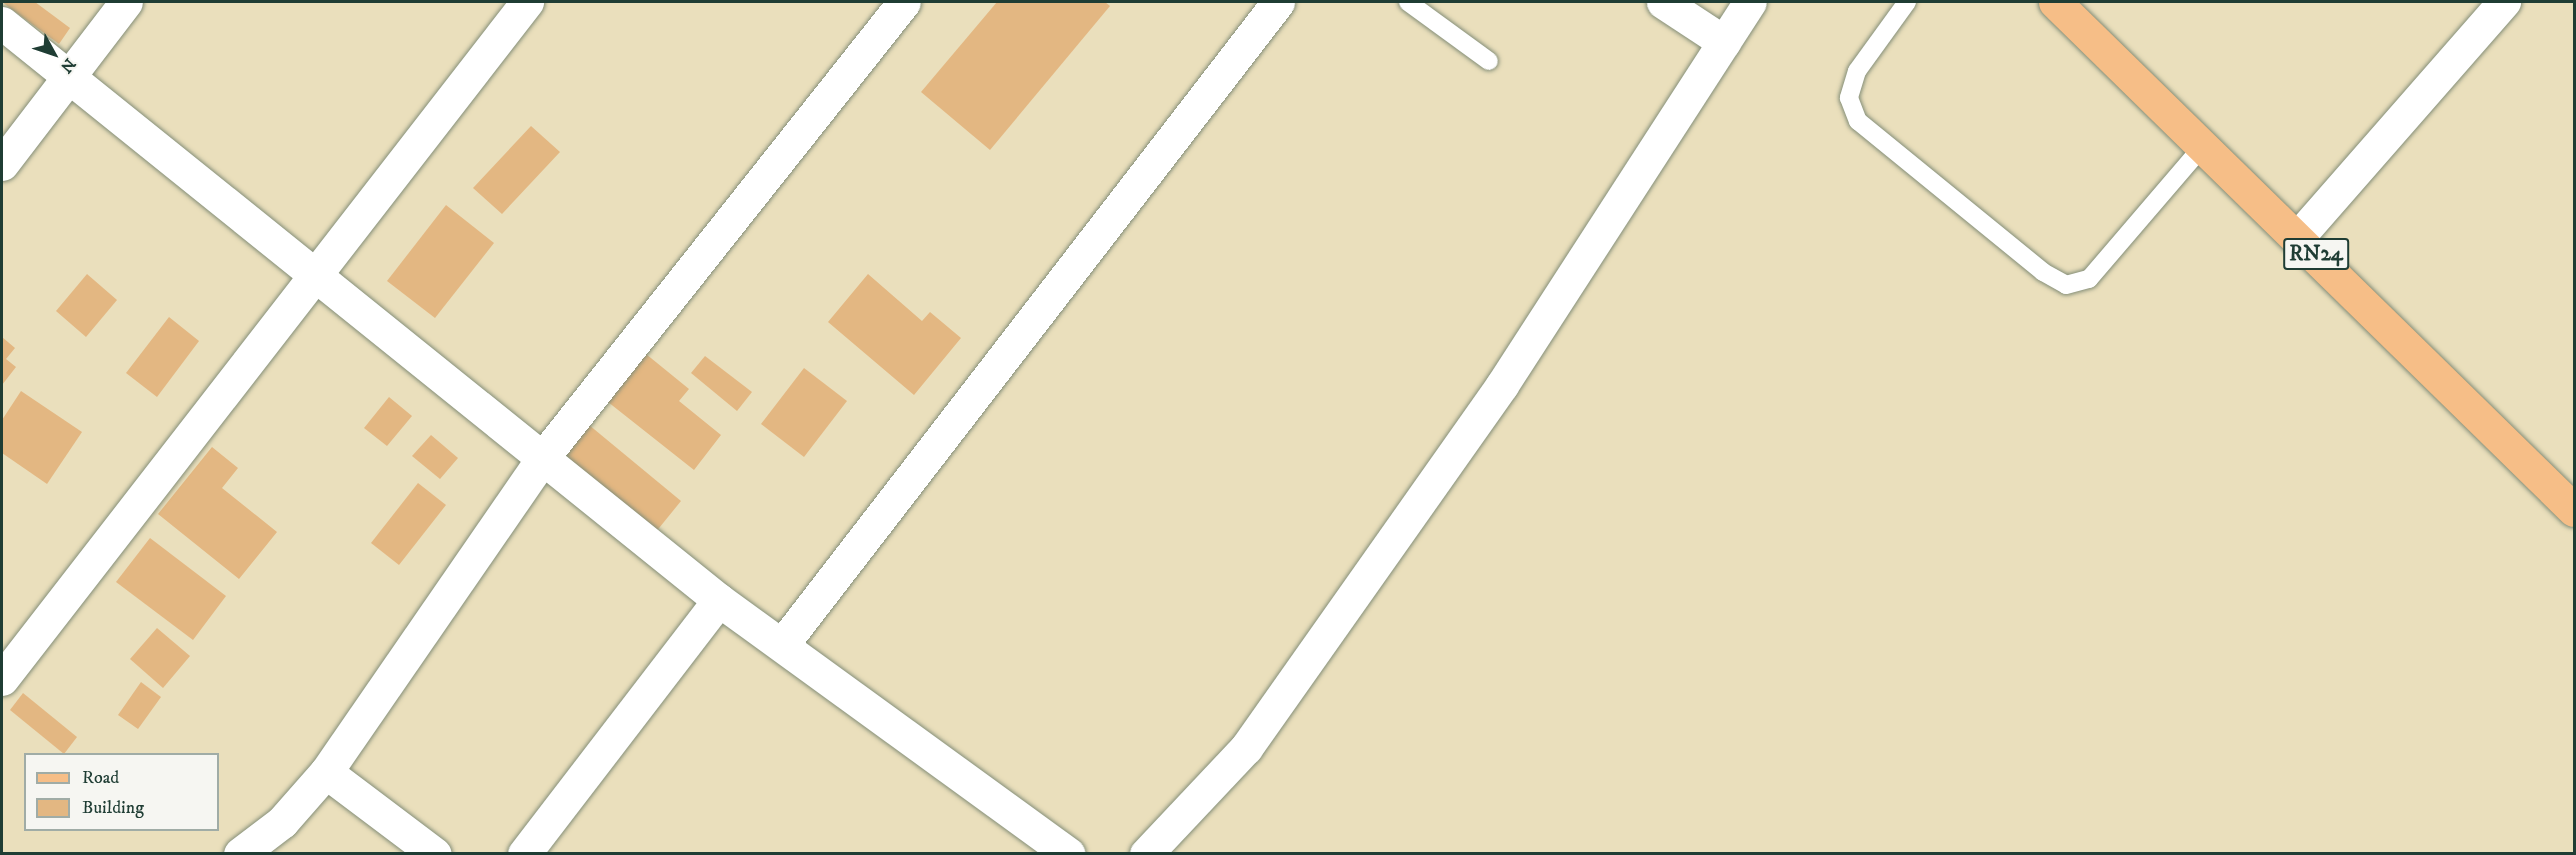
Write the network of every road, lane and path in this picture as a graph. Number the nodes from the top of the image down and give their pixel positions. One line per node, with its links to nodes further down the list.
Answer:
1 (126, 2): 14 (street)
2 (527, 2): 18 (street)
3 (904, 2): 19 (street)
4 (1278, 2): 22 (street)
5 (1408, 2): 13 (lane)
6 (1663, 2): 12 (street)
7 (1750, 2): 12 (street)
8 (1907, 2): 15 (lane)
9 (2055, 2): 15 (main road, RN24)
10 (2504, 2): 17 (street)
11 (2, 23): 14 (street)
12 (1724, 42): 29 (street)
13 (1489, 61)
14 (68, 78): 16 (street); 18 (street)
15 (2203, 146): 17 (main road, RN24)
16 (2, 165)
17 (2298, 237): 20 (main road, RN24)
18 (313, 273): 19 (street); 23 (street)
19 (544, 456): 21 (street); 24 (street)
20 (2574, 510)
21 (719, 600): 22 (street); 27 (street)
22 (782, 645): 28 (street)
23 (2, 679)
24 (326, 772): 25 (street); 26 (street)
25 (240, 854)
26 (435, 854)
27 (524, 854)
28 (1070, 854)
29 (1146, 854)

